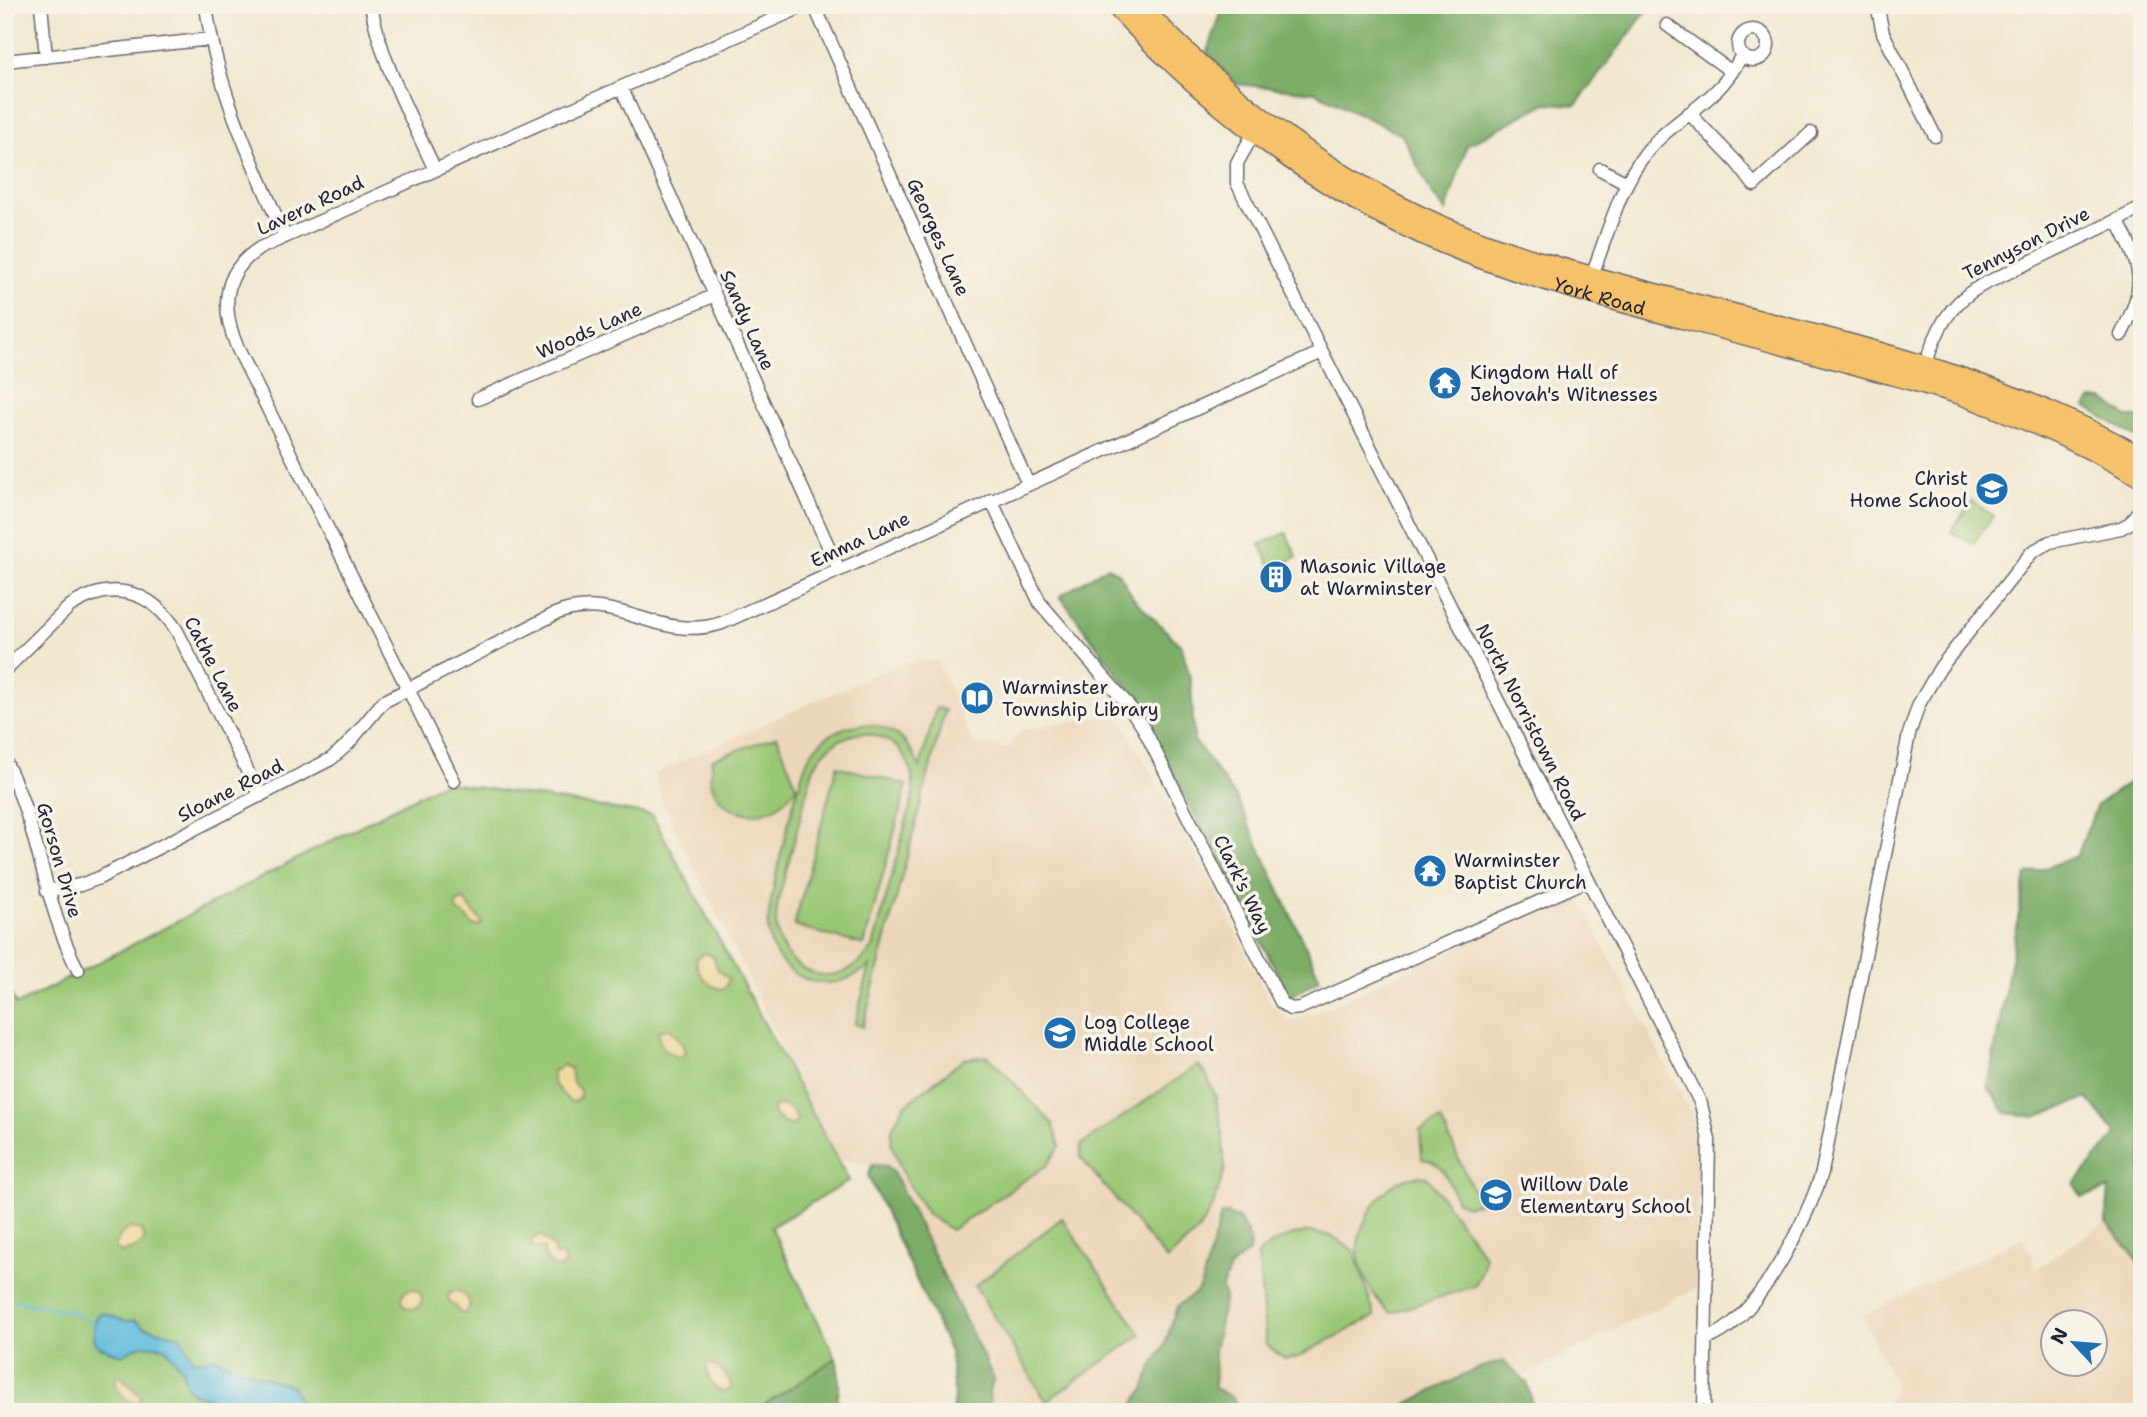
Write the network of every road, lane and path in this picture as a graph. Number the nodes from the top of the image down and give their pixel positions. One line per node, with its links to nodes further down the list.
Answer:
1 (41, 5): 12 (street)
2 (206, 5): 10 (street)
3 (371, 5): 21 (street)
4 (806, 5): 15 (street, Lavera Road)
5 (814, 5): 34 (street, Georges Lane)
6 (1115, 5): 17 (highway, York Road)
7 (1139, 5): 17 (highway, York Road)
8 (1877, 5): 19 (street)
9 (1668, 25): 14 (street)
10 (211, 39): 12 (street); 25 (street)
11 (1742, 55): 14 (street)
12 (46, 57): 13 (street)
13 (5, 61)
14 (1732, 72): 16 (street)
15 (621, 87): 21 (street, Lavera Road); 27 (street, Sandy Lane)
16 (1689, 113): 18 (street); 22 (street)
17 (1258, 126): 26 (highway, York Road); 29 (street, North Norristown Road)
18 (1811, 133)
19 (1934, 136)
20 (1600, 169): 22 (street)
21 (435, 170): 25 (street, Lavera Road)
22 (1627, 183): 26 (street)
23 (2142, 208): 24 (street, Tennyson Drive)
24 (2118, 220): 28 (street); 30 (street, Tennyson Drive)
25 (285, 237): 39 (street, Lavera Road)
26 (1588, 284): 30 (highway, York Road); 33 (highway, York Road)
27 (715, 295): 31 (street, Woods Lane); 37 (street, Sandy Lane)
28 (2121, 335)
29 (1322, 352): 34 (street, Emma Lane); 43 (street, North Norristown Road)
30 (1925, 366): 32 (highway, York Road)
31 (478, 399)
32 (2142, 458)
33 (2142, 478)
34 (1028, 484): 35 (street, Emma Lane)
35 (991, 500): 37 (street, Emma Lane); 43 (street, Clark's Way)
36 (2142, 506): 46 (street)
37 (839, 570): 39 (street, Emma Lane)
38 (5, 670): 42 (street, Cathe Lane)
39 (408, 688): 41 (street, Lavera Road); 42 (street, Sloane Road)
40 (5, 761): 44 (street, Gorson Drive)
41 (454, 780)
42 (260, 796): 44 (street, Sloane Road)
43 (1588, 880): 46 (street, North Norristown Road)
44 (47, 891): 45 (street, Gorson Drive)
45 (78, 970)
46 (1706, 1339): 47 (street, North Norristown Road)
47 (1704, 1412)

